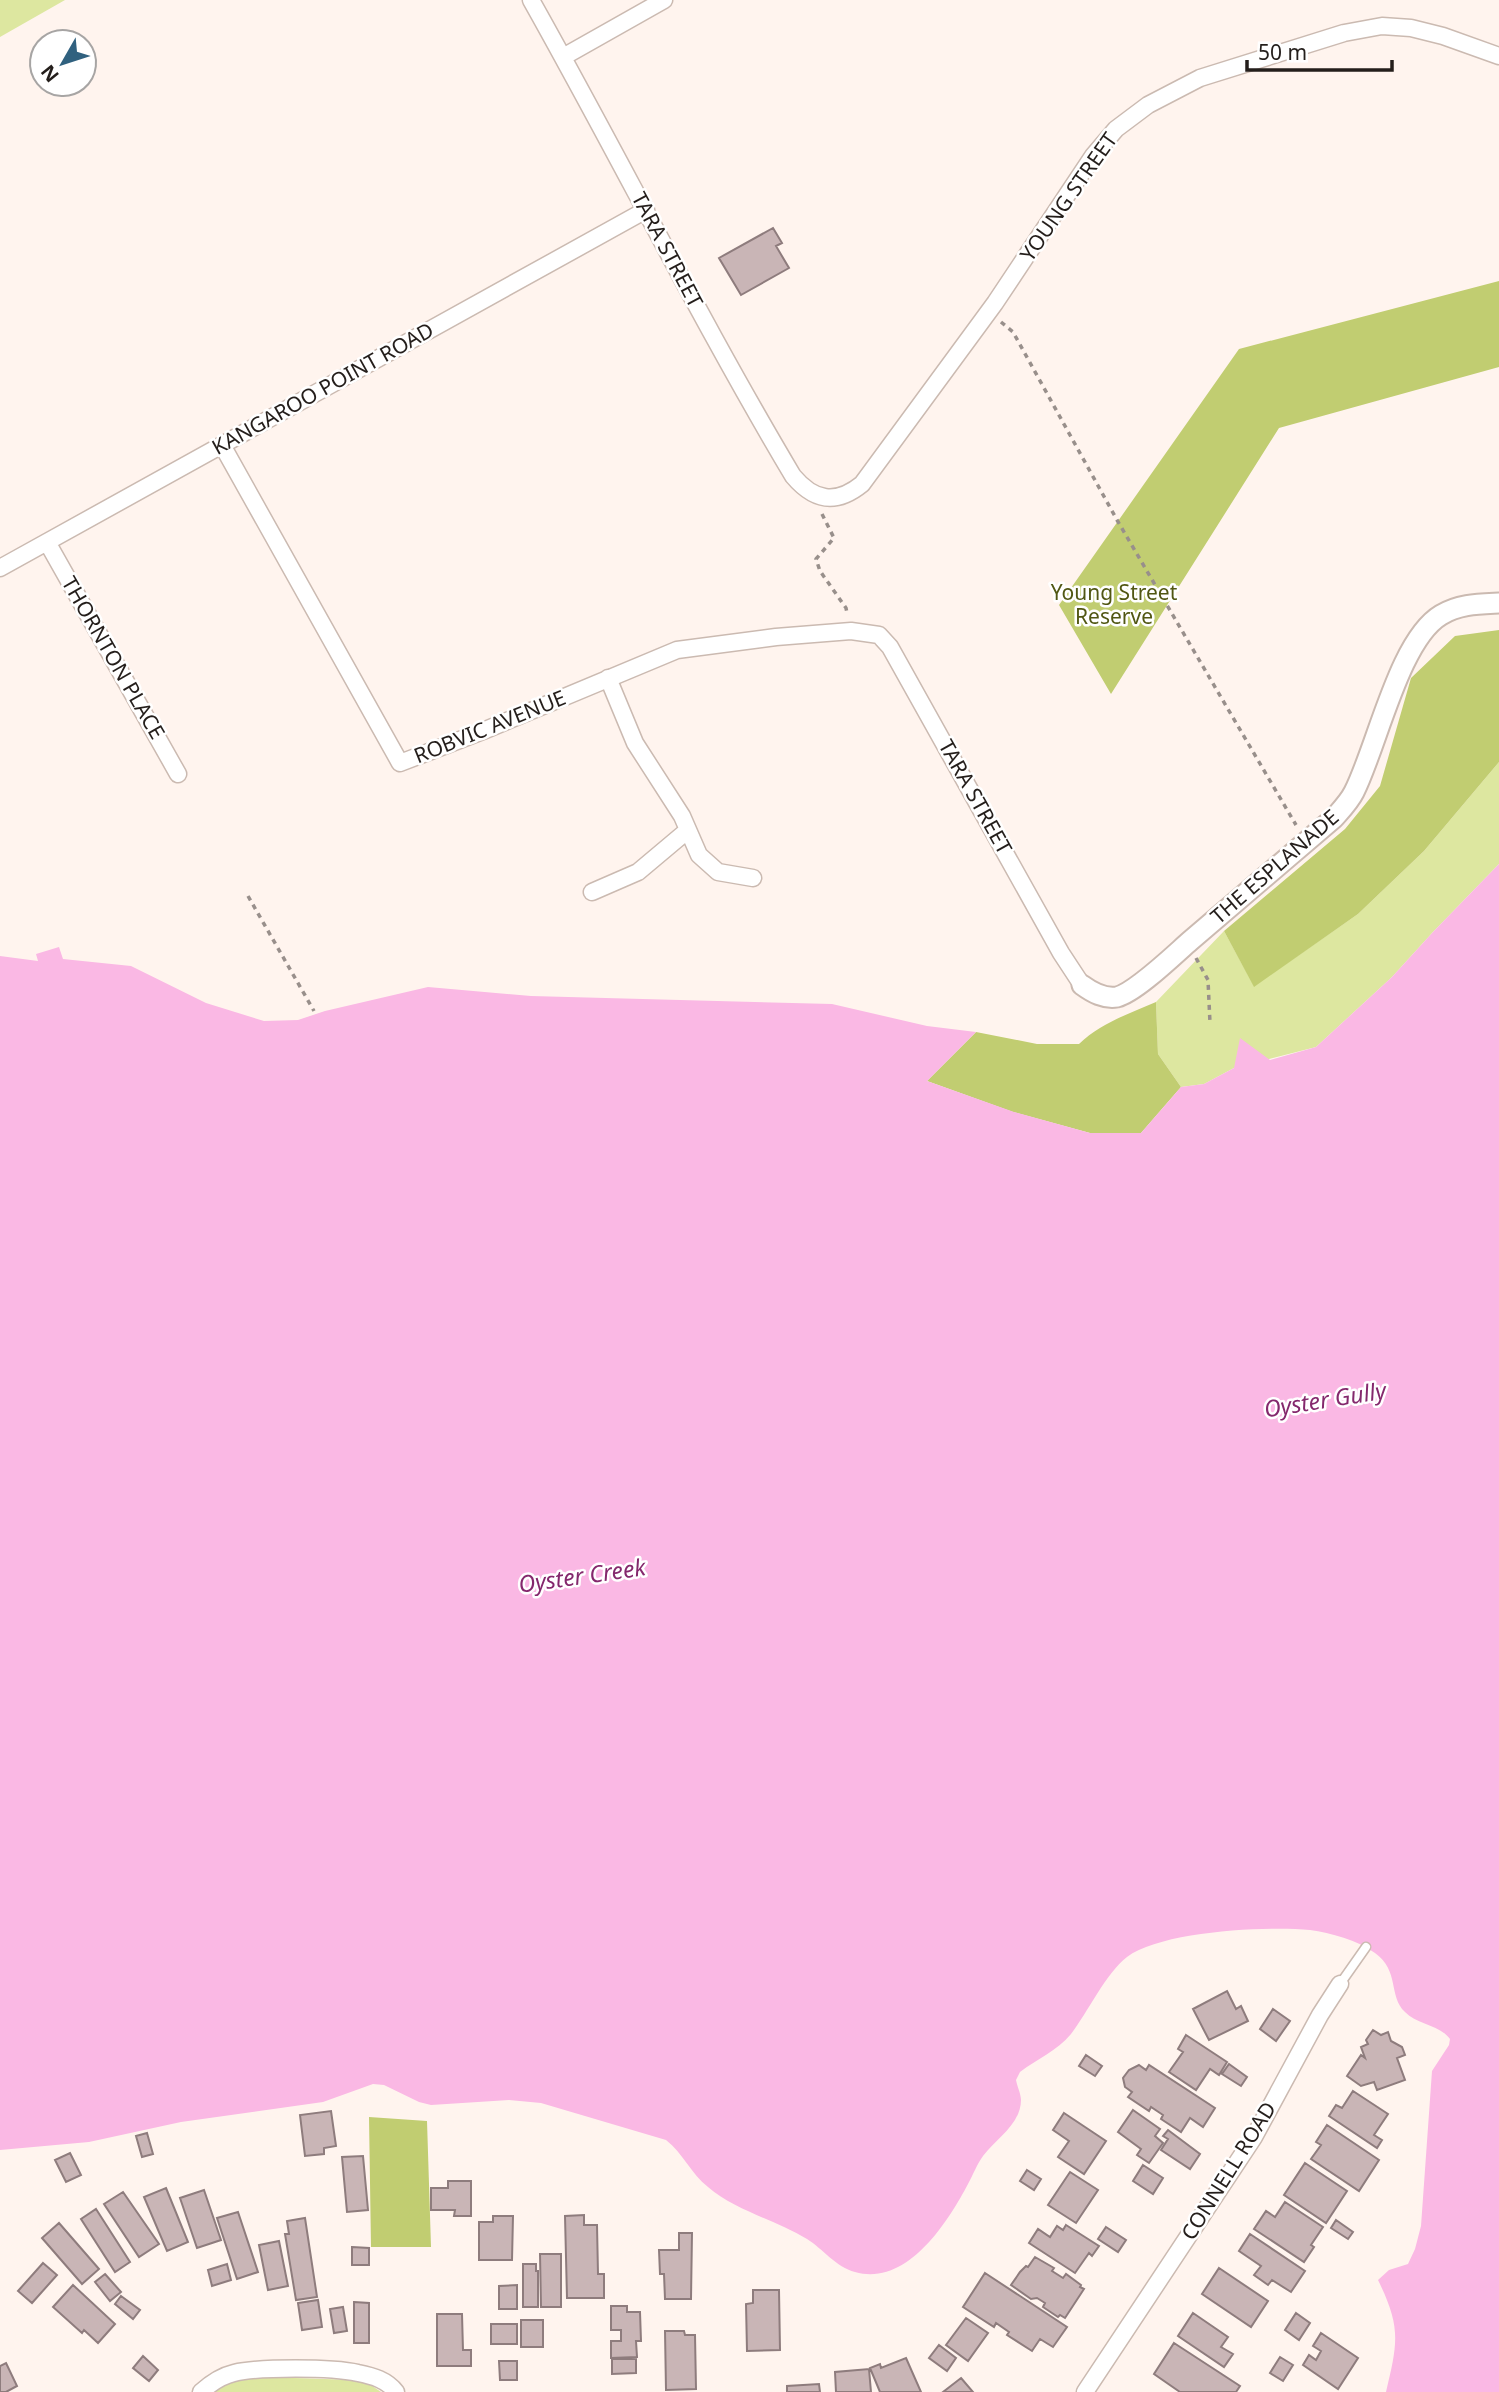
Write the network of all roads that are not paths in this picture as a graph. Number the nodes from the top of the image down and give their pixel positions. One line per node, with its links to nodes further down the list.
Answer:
1 (531, 0): 4 (street, TARA STREET)
2 (664, 0): 4 (street)
3 (1499, 56): 7 (street, YOUNG STREET)
4 (563, 57): 5 (street, TARA STREET)
5 (646, 210): 6 (street, KANGAROO POINT ROAD); 7 (street, TARA STREET)
6 (222, 445): 8 (street, KANGAROO POINT ROAD); 12 (street, ROBVIC AVENUE)
7 (812, 493)
8 (47, 542): 9 (street, KANGAROO POINT ROAD); 13 (street, THORNTON PLACE)
9 (0, 568)
10 (1499, 603): 17 (street, THE ESPLANADE)
11 (851, 631): 12 (street, ROBVIC AVENUE); 17 (street, TARA STREET)
12 (608, 678): 14 (street)
13 (178, 774)
14 (688, 830): 15 (street); 16 (street)
15 (753, 878)
16 (592, 892)
17 (1082, 985)
18 (1366, 1947): 19 (lane, CONNELL ROAD)
19 (1340, 1984): 22 (street, CONNELL ROAD)
20 (393, 2389): 21 (street)
21 (201, 2392)
22 (1085, 2392)

